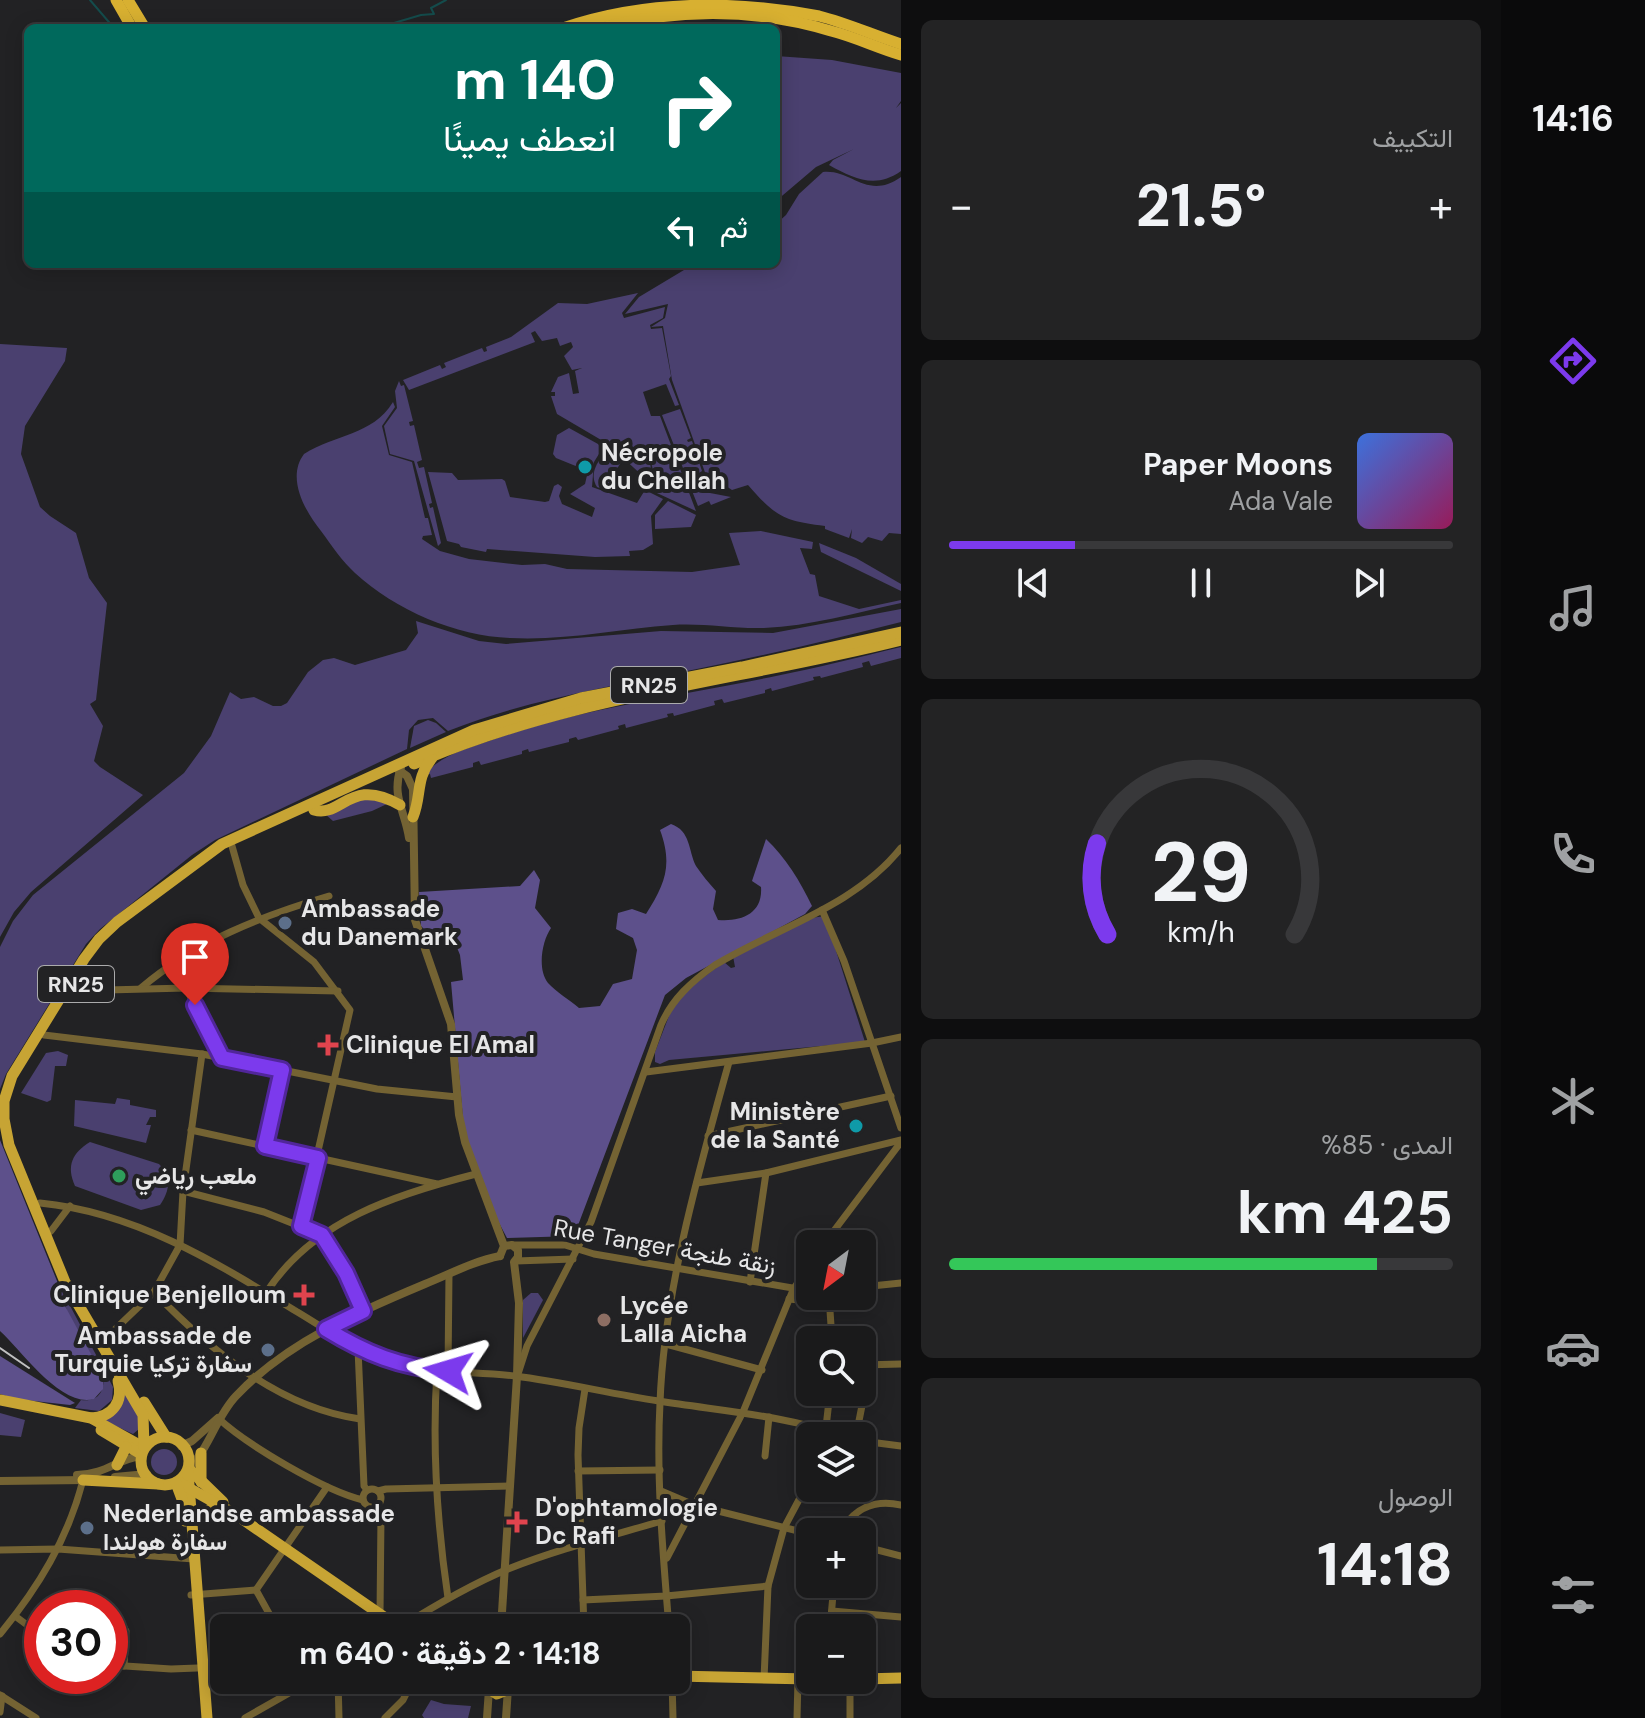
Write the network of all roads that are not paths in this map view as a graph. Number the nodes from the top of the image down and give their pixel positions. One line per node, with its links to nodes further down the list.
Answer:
1 (116, 0): 3 (highway)
2 (128, 0): 4 (highway)
3 (130, 24)
4 (143, 24)
5 (576, 24): 7 (highway)
6 (622, 24): 8 (highway)
7 (901, 44)
8 (901, 55)
9 (901, 632): 12 (main road, RN25)
10 (901, 640): 11 (main road, RN25)
11 (434, 756): 12 (main road, RN25); 15 (main road)
12 (399, 766): 13 (street); 14 (main road, RN25); 15 (street); 16 (main road, RN25)
13 (400, 805): 14 (main road); 18 (street)
14 (314, 810): 16 (main road, RN25)
15 (413, 817): 18 (street)
16 (231, 843): 21 (street); 26 (main road, RN25); 81 (main road, RN25)
17 (901, 848): 20 (street)
18 (413, 859): 36 (street)
19 (329, 896): 21 (street)
20 (822, 910): 28 (street); 33 (street)
21 (259, 918): 22 (street); 25 (street)
22 (141, 988): 23 (street); 24 (street)
23 (186, 988): 25 (street); 30 (street)
24 (107, 990)
25 (338, 991): 34 (street)
26 (44, 1035): 29 (street); 50 (main road, RN25)
27 (901, 1037): 28 (street)
28 (872, 1043): 31 (street); 35 (street)
29 (202, 1054): 30 (street); 38 (street)
30 (222, 1058): 32 (street)
31 (729, 1062): 33 (street); 39 (street)
32 (282, 1070): 34 (street); 41 (street)
33 (646, 1072): 58 (street)
34 (335, 1080): 36 (street); 42 (street)
35 (891, 1096): 37 (street); 39 (street)
36 (457, 1097): 44 (street)
37 (901, 1128)
38 (191, 1130): 41 (street); 48 (street)
39 (708, 1136): 46 (street)
40 (901, 1141): 43 (street); 53 (street)
41 (265, 1146): 42 (street)
42 (318, 1158): 45 (street); 52 (street)
43 (766, 1173): 46 (street); 64 (street)
44 (476, 1174): 47 (street); 57 (street)
45 (406, 1177): 47 (street); 49 (street)
46 (697, 1183): 62 (street)
47 (437, 1184): 49 (street)
48 (183, 1191): 52 (street); 56 (street)
49 (408, 1194): 55 (street)
50 (40, 1203): 51 (street); 54 (main road, RN25)
51 (70, 1206): 54 (street); 56 (street)
52 (301, 1226): 55 (street)
53 (834, 1230)
54 (51, 1231): 76 (main road, RN25)
55 (322, 1235): 71 (street); 74 (street)
56 (180, 1245): 70 (street); 71 (street)
57 (508, 1246): 58 (street, Rue Tanger زنقة طنجة); 59 (street); 61 (street)
58 (579, 1249): 60 (street); 62 (street, Rue Tanger زنقة طنجة)
59 (500, 1256): 61 (street); 63 (street)
60 (573, 1259): 61 (street); 85 (street)
61 (515, 1261): 85 (street)
62 (678, 1269): 64 (street, Rue Tanger زنقة طنجة); 77 (street)
63 (449, 1274): 74 (street); 84 (street)
64 (750, 1282): 68 (street, Rue Tanger زنقة طنجة)
65 (901, 1283): 67 (street)
66 (796, 1285): 68 (street)
67 (876, 1286)
68 (793, 1290): 69 (street, Rue Tanger زنقة طنجة); 72 (street)
69 (796, 1290)
70 (154, 1292): 76 (street); 86 (street)
71 (266, 1293): 75 (street)
72 (789, 1299): 73 (street); 83 (street)
73 (796, 1299)
74 (363, 1311): 75 (street)
75 (326, 1329): 78 (street); 86 (street)
76 (104, 1340): 97 (main road, RN25)
77 (666, 1344): 83 (street); 89 (street)
78 (358, 1349): 82 (street); 95 (street)
79 (901, 1364): 80 (street)
80 (876, 1365)
81 (114, 1369): 93 (main road, RN25); 102 (main road, RN25)
82 (437, 1370): 84 (street); 116 (street)
83 (762, 1370): 91 (street)
84 (448, 1371): 85 (street)
85 (517, 1376): 87 (street); 114 (street)
86 (255, 1377): 94 (street); 95 (street)
87 (585, 1389): 89 (street); 108 (street)
88 (0, 1400): 93 (main road)
89 (660, 1401): 91 (street); 107 (street)
90 (0, 1407): 101 (main road)
91 (743, 1412): 92 (street); 123 (street)
92 (769, 1417): 96 (street); 104 (street)
93 (91, 1418): 102 (main road)
94 (218, 1418): 99 (street); 103 (street); 115 (street)
95 (360, 1419): 117 (street)
96 (796, 1425)
97 (166, 1437): 99 (main road, RN25); 102 (main road)
98 (876, 1443): 100 (street)
99 (181, 1446): 106 (main road)
100 (901, 1446)
101 (126, 1447): 102 (main road); 105 (main road)
102 (142, 1451): 105 (street); 109 (main road, RN25)
103 (201, 1453): 106 (street); 113 (main road)
104 (765, 1456)
105 (117, 1465): 110 (street)
106 (189, 1469): 112 (main road); 113 (main road)
107 (660, 1470): 108 (street); 119 (street)
108 (578, 1471): 132 (street)
109 (147, 1474): 110 (street); 112 (main road)
110 (84, 1477): 111 (street); 112 (main road); 134 (street)
111 (0, 1478)
112 (172, 1483): 113 (main road); 138 (main road)
113 (196, 1486): 125 (main road); 126 (main road); 129 (main road)
114 (510, 1486): 116 (street); 140 (street)
115 (327, 1487): 120 (street); 133 (street)
116 (437, 1487): 118 (street); 145 (street)
117 (367, 1490): 118 (street); 120 (street)
118 (378, 1491): 122 (street)
119 (661, 1491): 123 (street); 128 (street)
120 (363, 1500): 122 (street)
121 (798, 1502): 130 (street)
122 (378, 1505): 151 (street)
123 (694, 1505): 130 (street); 139 (street)
124 (901, 1505): 127 (street)
125 (220, 1507): 126 (main road); 129 (main road)
126 (235, 1514): 133 (main road)
127 (851, 1518)
128 (662, 1521): 132 (street); 139 (street)
129 (192, 1523): 138 (main road)
130 (784, 1528): 131 (street); 141 (street)
131 (796, 1531)
132 (580, 1544): 140 (street); 147 (street)
133 (285, 1548): 142 (street); 150 (main road)
134 (58, 1549): 135 (street); 138 (street); 157 (street)
135 (0, 1550)
136 (876, 1550): 137 (street)
137 (901, 1556)
138 (191, 1559): 143 (main road)
139 (666, 1560): 144 (street)
140 (505, 1571): 145 (street); 153 (street)
141 (768, 1586): 144 (street); 166 (street)
142 (256, 1590): 143 (street); 149 (street)
143 (194, 1595): 163 (main road)
144 (666, 1596): 147 (street); 155 (street)
145 (448, 1598): 152 (street)
146 (833, 1598): 148 (street)
147 (583, 1600): 154 (street)
148 (832, 1611): 156 (street); 158 (street)
149 (269, 1614)
150 (379, 1614)
151 (380, 1614)
152 (422, 1614)
153 (502, 1614)
154 (584, 1614)
155 (668, 1614)
156 (832, 1614)
157 (15, 1616): 159 (street); 160 (street)
158 (901, 1617)
159 (24, 1623)
160 (0, 1634)
161 (128, 1666): 163 (street)
162 (210, 1668): 163 (street)
163 (200, 1669): 180 (main road); 181 (main road)
164 (690, 1678): 166 (main road)
165 (901, 1678): 168 (main road)
166 (764, 1679): 167 (main road)
167 (796, 1679)
168 (876, 1679)
169 (286, 1694): 182 (street)
170 (338, 1694): 183 (street)
171 (406, 1694): 184 (street)
172 (488, 1694): 185 (street)
173 (507, 1694): 186 (street)
174 (674, 1694): 187 (street)
175 (801, 1694): 188 (street)
176 (850, 1694): 189 (street)
177 (1, 1696): 178 (street); 179 (street)
178 (0, 1712)
179 (36, 1718)
180 (201, 1718)
181 (207, 1718)
182 (245, 1718)
183 (339, 1718)
184 (385, 1718)
185 (487, 1718)
186 (506, 1718)
187 (673, 1718)
188 (797, 1718)
189 (850, 1718)

